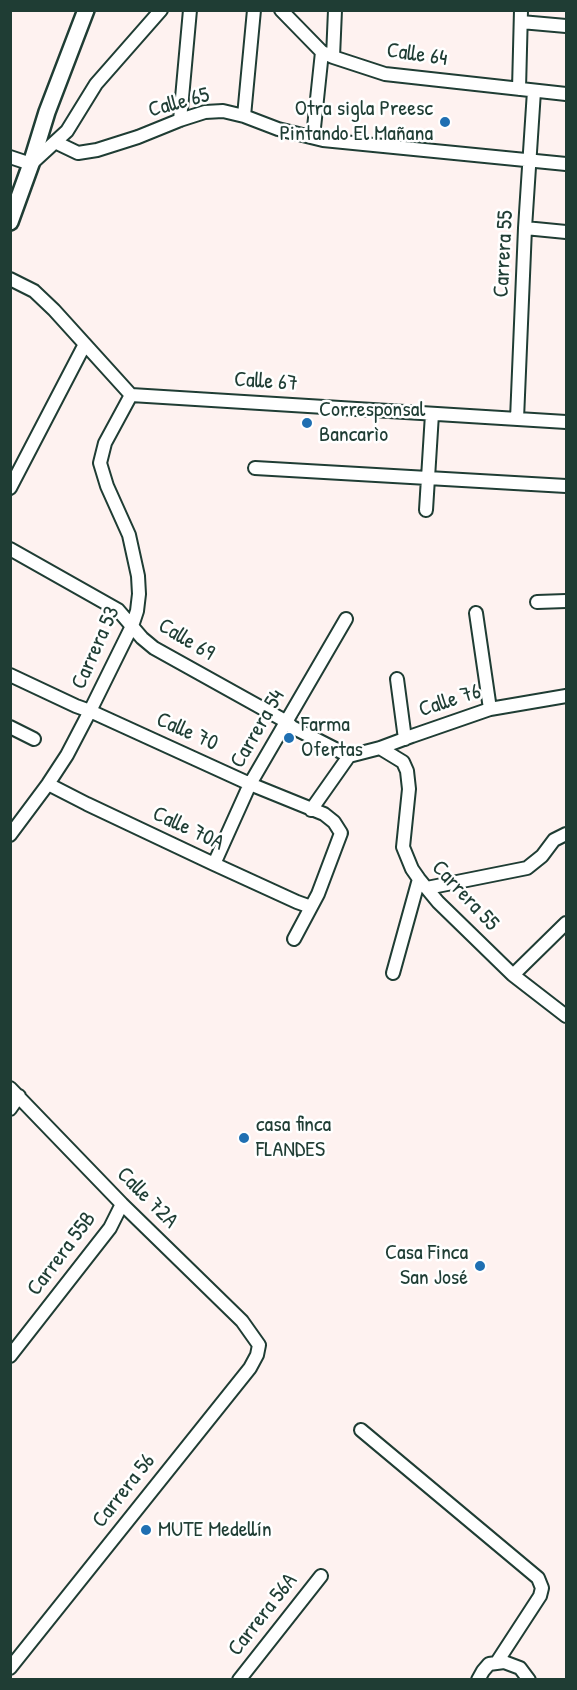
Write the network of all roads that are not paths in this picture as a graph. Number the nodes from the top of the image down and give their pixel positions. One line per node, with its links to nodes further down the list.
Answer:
1 (86, 10): 19 (main road)
2 (160, 10): 16 (street)
3 (190, 10): 14 (street)
4 (254, 10): 13 (street)
5 (281, 10): 9 (street, Calle 64)
6 (335, 10): 9 (street)
7 (521, 16): 8 (street); 10 (street)
8 (567, 26)
9 (328, 54): 10 (street, Calle 64); 15 (street)
10 (519, 89): 11 (street, Calle 64)
11 (534, 91): 12 (street, Calle 64); 18 (street, Carrera 55)
12 (567, 94)
13 (244, 116): 14 (street, Calle 65); 15 (street, Calle 65)
14 (180, 120): 16 (street, Calle 65)
15 (313, 137): 18 (street, Calle 65)
16 (55, 142): 19 (street)
17 (10, 157): 19 (street)
18 (530, 160): 20 (street, Calle 65); 22 (street, Carrera 55)
19 (31, 164): 21 (main road)
20 (567, 164)
21 (10, 222)
22 (525, 228): 23 (street); 28 (street, Carrera 55)
23 (567, 232)
24 (10, 279): 25 (street)
25 (85, 344): 26 (street); 33 (street)
26 (131, 395): 27 (street, Calle 67); 40 (street, Carrera 53)
27 (432, 414): 28 (street, Calle 67); 31 (street)
28 (517, 419): 29 (street, Calle 67)
29 (567, 422)
30 (255, 468): 31 (street)
31 (428, 478): 32 (street); 34 (street)
32 (567, 486)
33 (10, 488)
34 (426, 510)
35 (10, 549): 40 (street, Calle 69)
36 (567, 601): 37 (street)
37 (537, 602)
38 (476, 613): 44 (street)
39 (346, 619): 46 (street, Carrera 54)
40 (132, 626): 45 (street, Carrera 53); 46 (street, Calle 69)
41 (10, 675): 45 (street, Calle 70)
42 (397, 679): 49 (street)
43 (567, 696): 44 (street, Calle 76)
44 (490, 709): 49 (street, Calle 76)
45 (90, 711): 52 (street, Carrera 53); 53 (street, Calle 70)
46 (287, 722): 51 (street, Calle 69); 53 (street, Carrera 54)
47 (10, 728): 48 (street)
48 (34, 739)
49 (405, 739): 50 (street, Calle 76)
50 (380, 748): 51 (street, Calle 76); 58 (street, Carrera 55)
51 (349, 756): 54 (street)
52 (48, 784): 56 (street, Carrera 53); 57 (street, Calle 70A)
53 (250, 784): 54 (street, Calle 70); 57 (street, Carrera 54)
54 (311, 810): 59 (street, Calle 70)
55 (567, 834): 58 (street)
56 (10, 835)
57 (214, 864): 59 (street, Calle 70A)
58 (423, 884): 62 (street); 63 (street, Carrera 55)
59 (312, 906): 61 (street)
60 (567, 923): 63 (street)
61 (294, 939)
62 (393, 973)
63 (513, 975): 64 (street, Carrera 55)
64 (566, 1015)
65 (15, 1092): 66 (street); 67 (street, Calle 72A)
66 (10, 1109)
67 (123, 1204): 68 (street, Calle 72A); 69 (street, Carrera 55B)
68 (255, 1337): 73 (street, Carrera 56)
69 (10, 1356)
70 (361, 1430): 72 (street)
71 (321, 1576): 74 (street, Carrera 56A)
72 (497, 1662): 75 (street); 76 (street)
73 (10, 1668)
74 (239, 1680)
75 (478, 1680)
76 (529, 1680)

